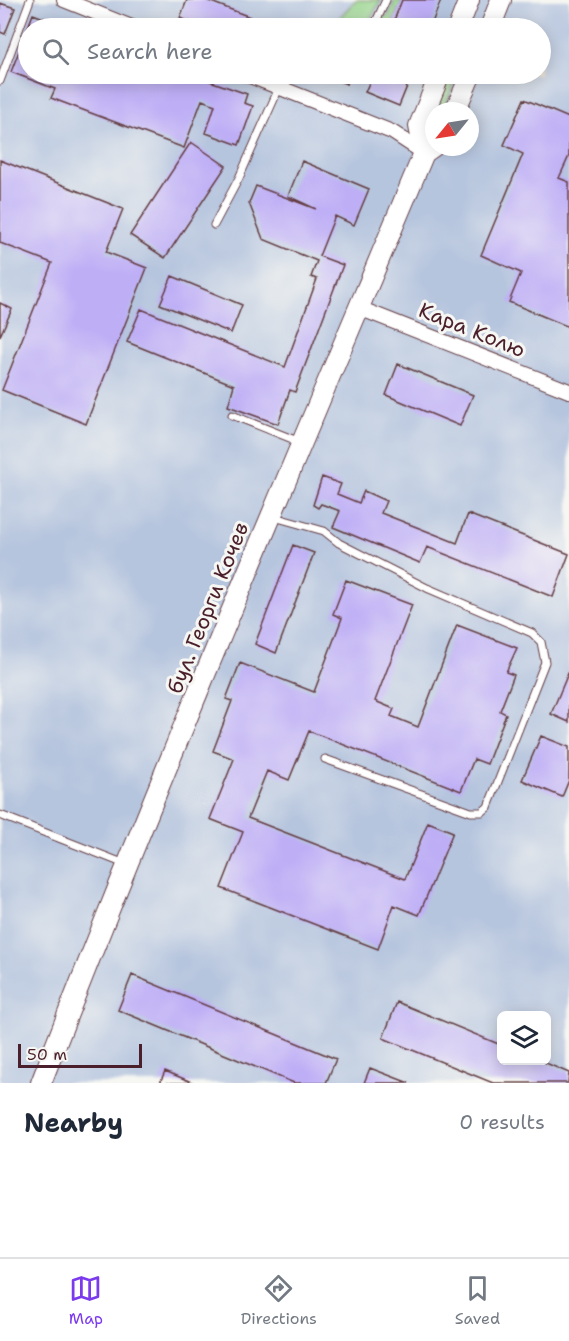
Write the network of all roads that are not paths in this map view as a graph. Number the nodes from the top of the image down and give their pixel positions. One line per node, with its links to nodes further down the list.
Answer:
1 (30, 0): 6 (lane)
2 (64, 0): 7 (street)
3 (386, 0): 8 (lane)
4 (469, 0): 9 (main road)
5 (501, 0): 10 (main road)
6 (23, 18)
7 (109, 18)
8 (377, 18)
9 (462, 18)
10 (493, 18)
11 (18, 32): 12 (lane)
12 (0, 81)
13 (269, 84): 16 (street)
14 (436, 84): 17 (main road)
15 (467, 84): 18 (main road)
16 (279, 88): 21 (street); 23 (lane)
17 (429, 102)
18 (459, 102)
19 (425, 111): 20 (main road)
20 (425, 140)
21 (425, 147)
22 (426, 156): 24 (main road, бул. Георги Кочев)
23 (214, 225)
24 (359, 308): 25 (street, Кара Колю); 27 (main road, бул. Георги Кочев)
25 (569, 392)
26 (232, 415): 27 (lane)
27 (302, 442): 28 (main road, бул. Георги Кочев)
28 (272, 516): 29 (lane); 31 (main road, бул. Георги Кочев)
29 (325, 759)
30 (0, 815): 31 (lane)
31 (127, 865): 32 (main road, бул. Георги Кочев)
32 (41, 1083)

